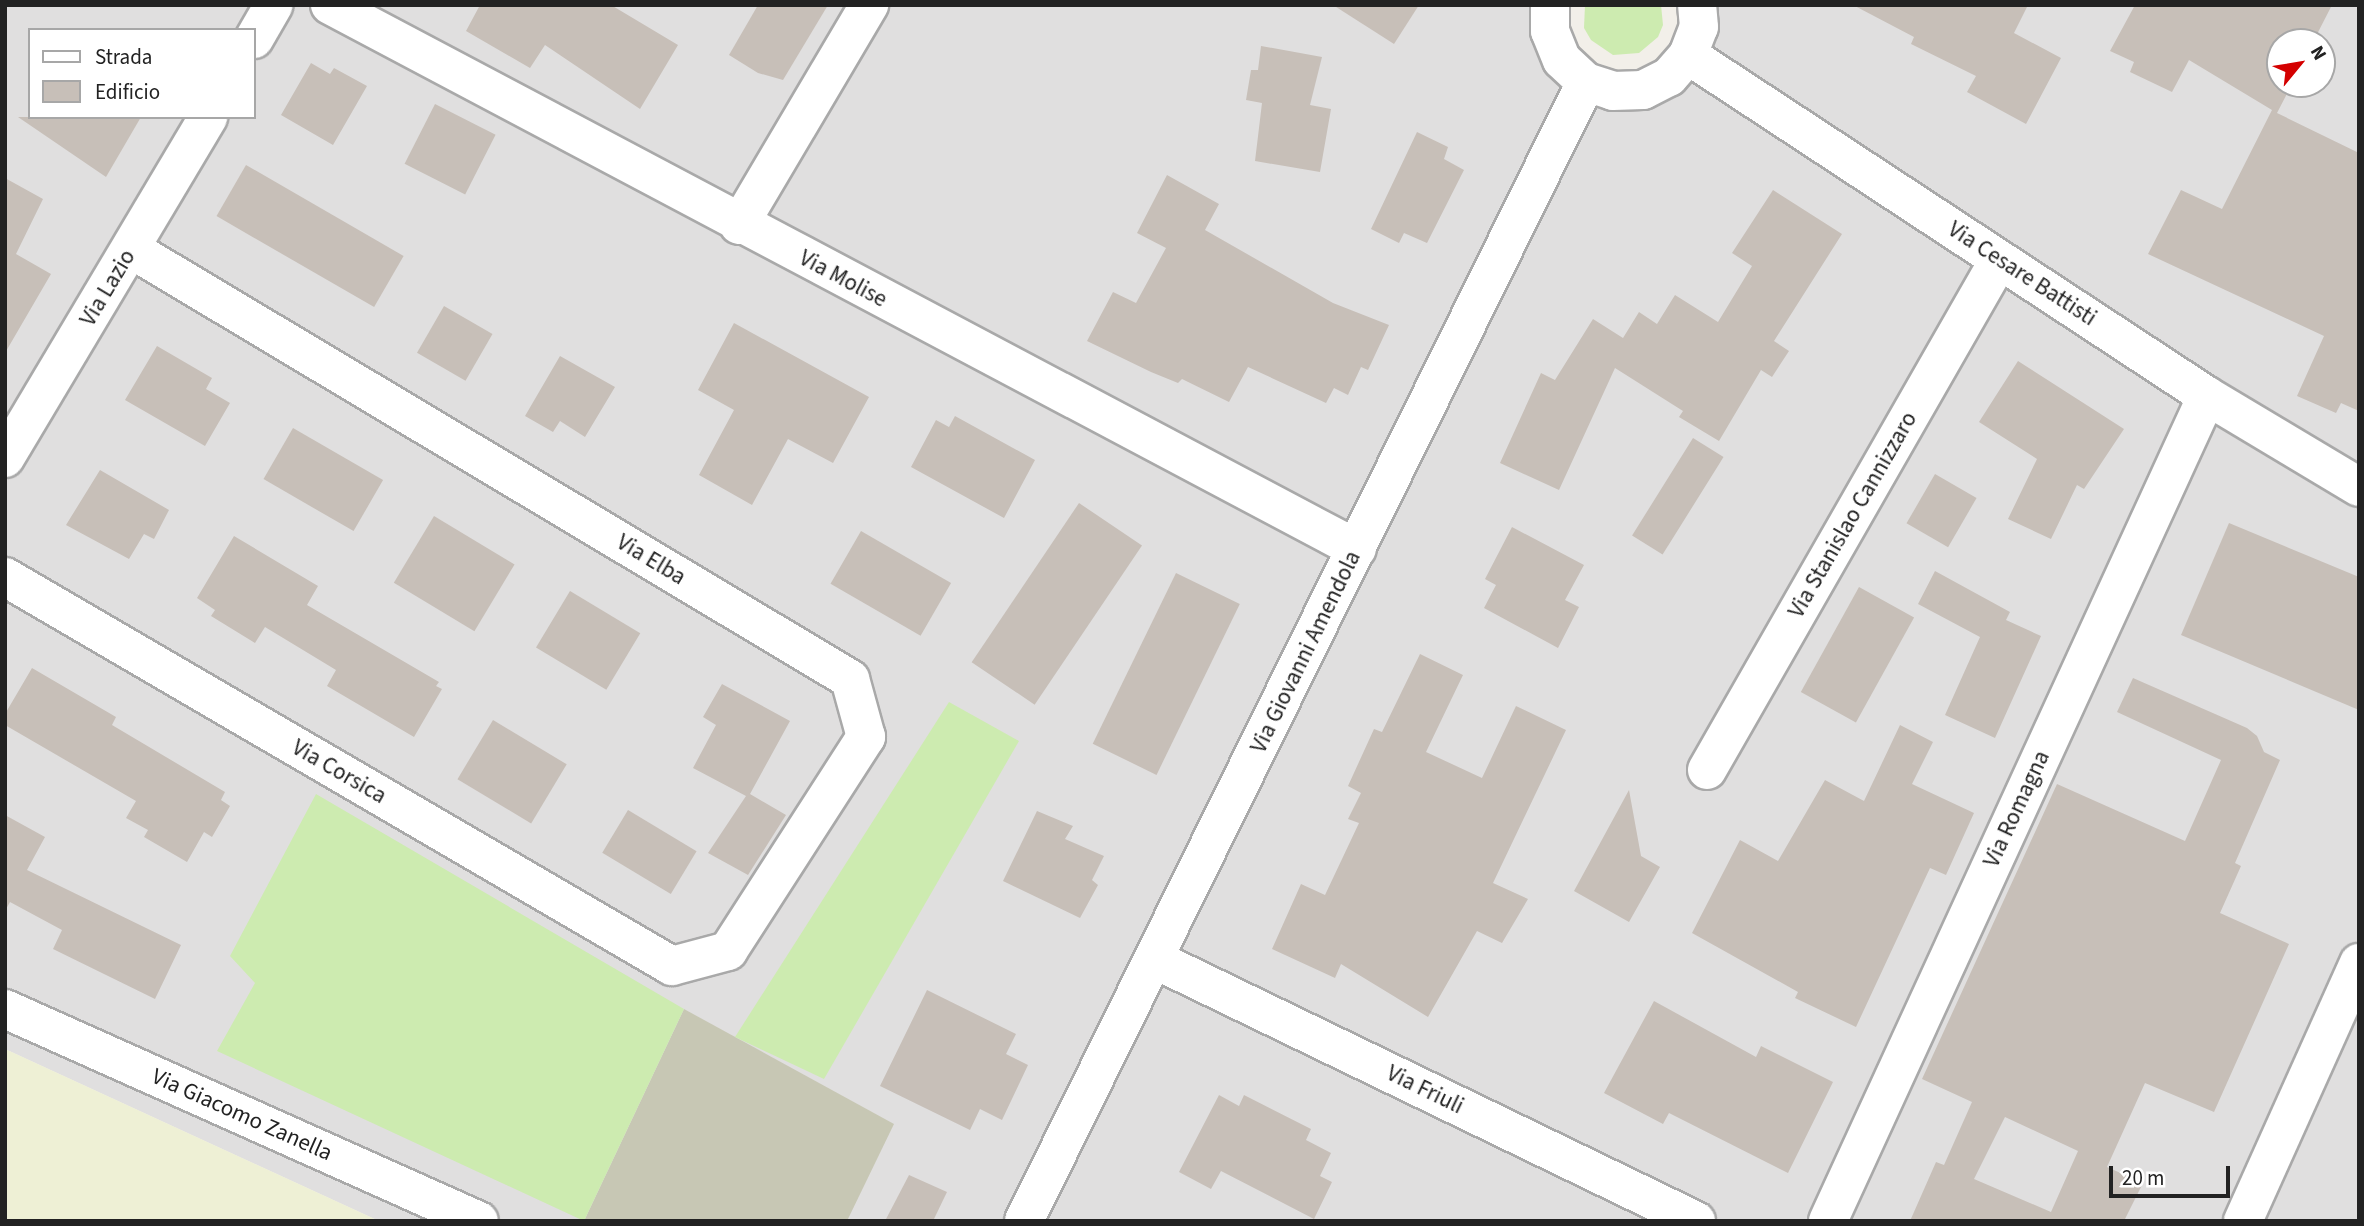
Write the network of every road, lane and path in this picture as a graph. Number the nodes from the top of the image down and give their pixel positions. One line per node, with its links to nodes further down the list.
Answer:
1 (274, 5): 6 (street)
2 (330, 5): 10 (street, Via Molise)
3 (869, 5): 10 (street)
4 (1550, 5): 8 (street)
5 (1697, 5): 7 (street)
6 (256, 36)
7 (1688, 55): 8 (street); 12 (street, Via Cesare Battisti)
8 (1586, 82): 16 (street, Via Giovanni Amendola)
9 (207, 119): 11 (street, Via Lazio)
10 (739, 225): 16 (street, Via Molise)
11 (131, 249): 14 (street, Via Lazio); 21 (street, Via Elba)
12 (2000, 260): 13 (street, Via Cesare Battisti); 18 (street, Via Stanislao Cannizzaro)
13 (2207, 397): 15 (street, Via Cesare Battisti); 26 (street, Via Romagna)
14 (5, 458)
15 (2359, 487)
16 (1357, 549): 19 (street, Via Giovanni Amendola)
17 (5, 578): 21 (street, Via Corsica)
18 (1707, 770)
19 (1154, 959): 24 (street, Via Giovanni Amendola); 25 (street, Via Friuli)
20 (2359, 963): 27 (street)
21 (672, 966)
22 (5, 1009): 23 (street, Via Giacomo Zanella)
23 (479, 1221)
24 (1024, 1221)
25 (1696, 1221)
26 (1828, 1221)
27 (2243, 1221)

